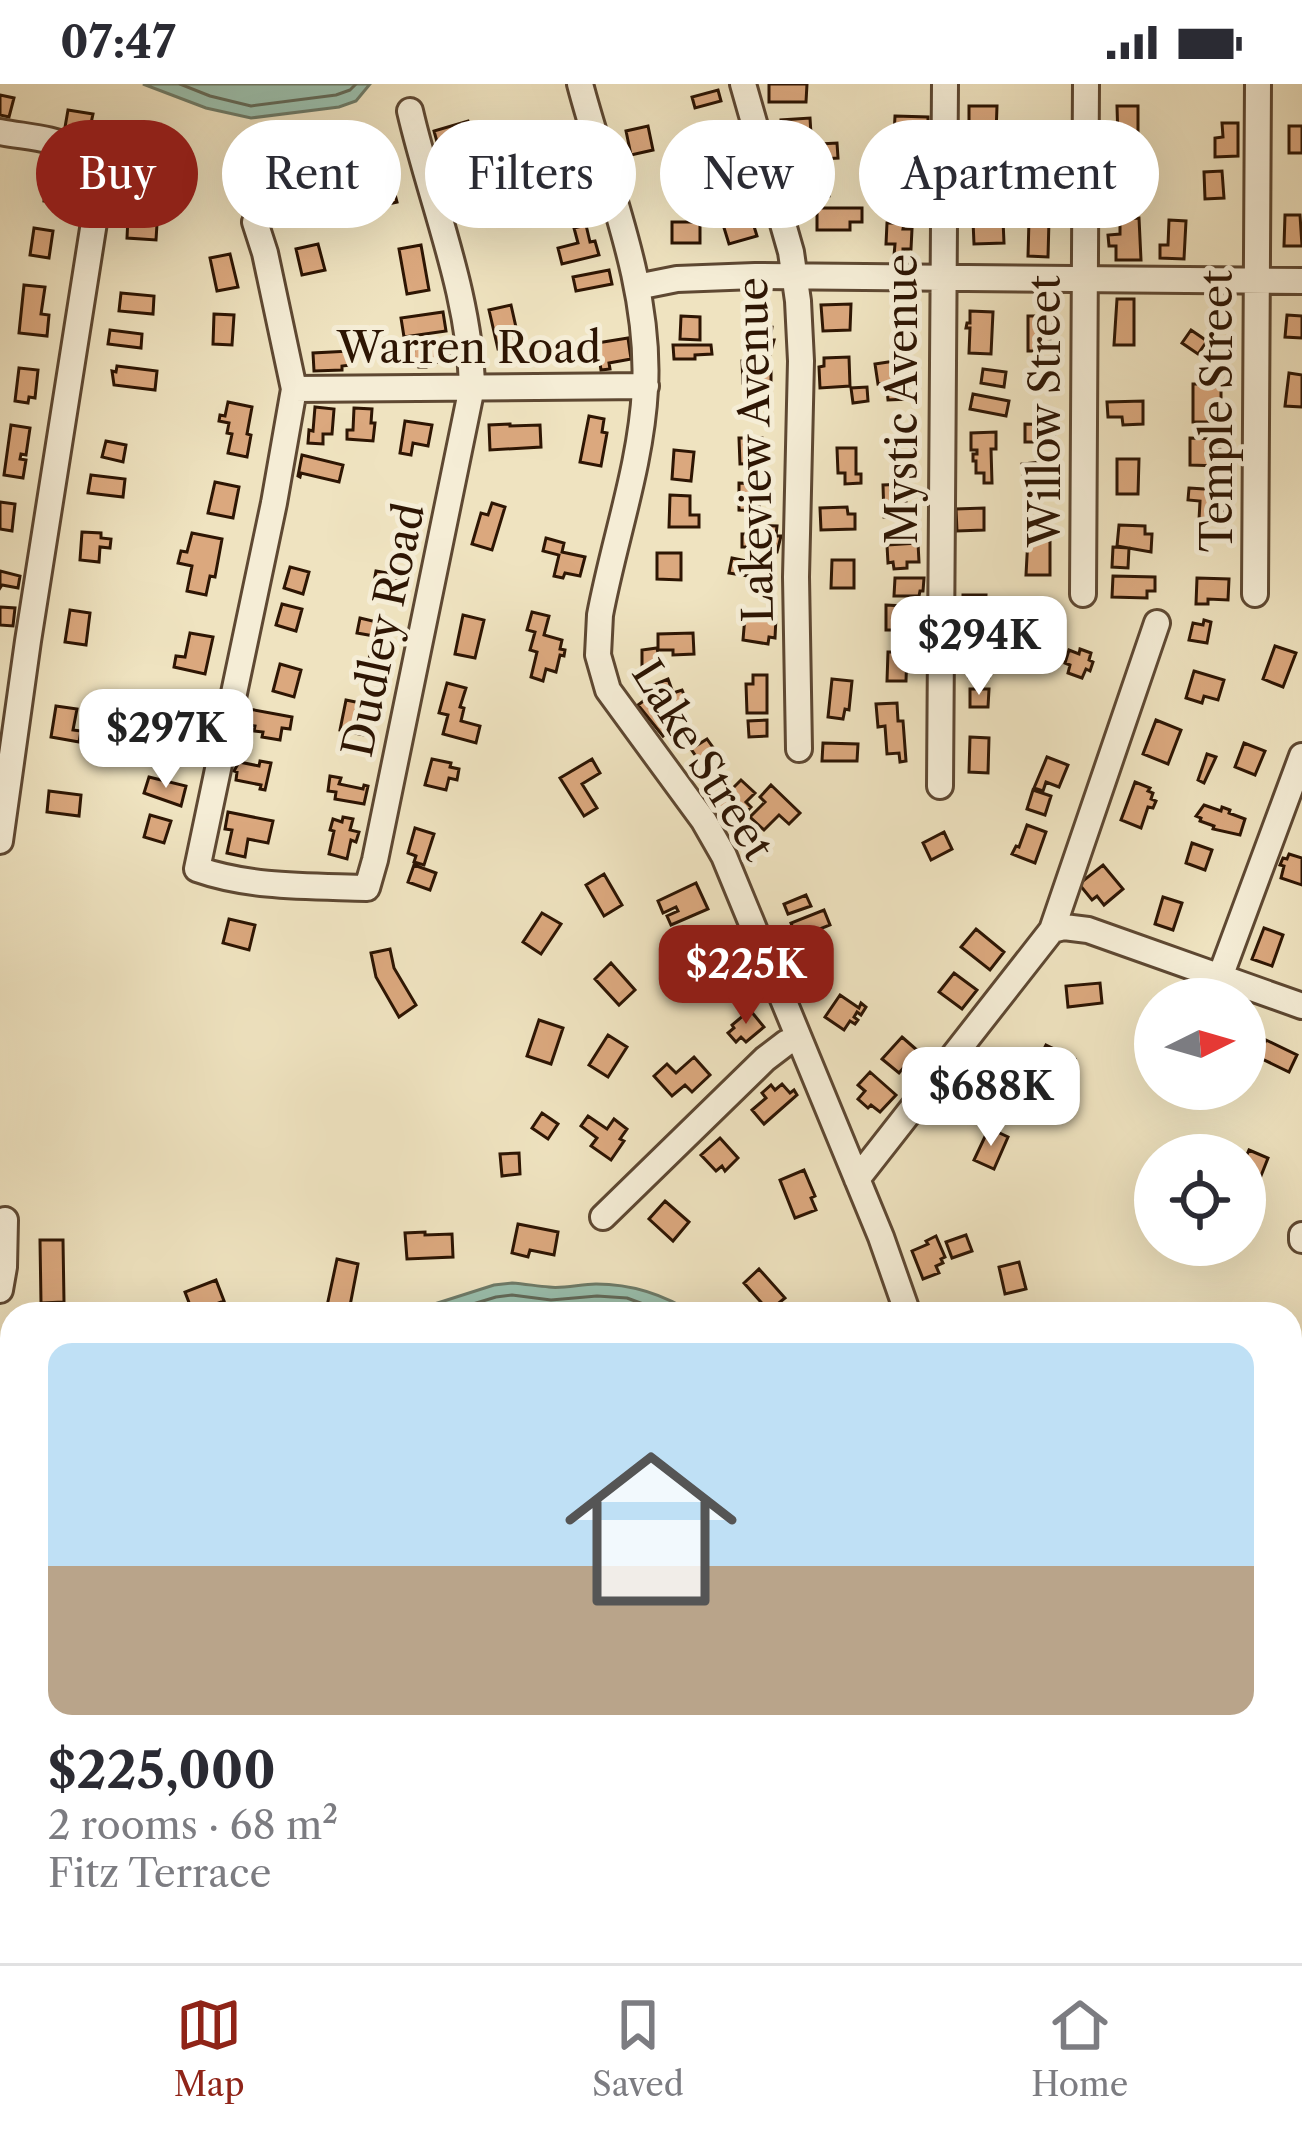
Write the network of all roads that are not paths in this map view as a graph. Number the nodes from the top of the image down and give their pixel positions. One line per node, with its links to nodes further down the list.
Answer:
1 (580, 84): 14 (street, Lake Street)
2 (743, 84): 9 (street, Lakeview Avenue)
3 (945, 84): 10 (street, Mystic Avenue)
4 (1086, 84): 11 (street, Willow Street)
5 (1258, 84): 12 (street, Temple Street)
6 (410, 111): 16 (street, Dudley Road)
7 (0, 132): 24 (street)
8 (257, 228): 17 (street)
9 (796, 277): 10 (street); 14 (street); 21 (street, Lakeview Avenue)
10 (942, 279): 11 (street); 23 (street, Mystic Avenue)
11 (1084, 279): 12 (street); 18 (street, Willow Street)
12 (1256, 280): 13 (street); 19 (street, Temple Street)
13 (1302, 281)
14 (637, 287): 15 (street, Lake Street)
15 (646, 386): 16 (street, Warren Road); 28 (street, Lake Street)
16 (472, 387): 17 (street, Warren Road); 17 (street, Dudley Road)
17 (294, 388)
18 (1083, 594)
19 (1255, 595)
20 (1157, 623): 25 (street)
21 (799, 749)
22 (1302, 756): 26 (street)
23 (940, 786)
24 (0, 841)
25 (1052, 931): 26 (street); 29 (street)
26 (1220, 977): 27 (street)
27 (1302, 1006)
28 (800, 1038): 29 (street, Lake Street); 30 (street)
29 (857, 1179): 33 (street, Lake Street)
30 (603, 1217)
31 (5, 1220): 32 (street)
32 (0, 1290)
33 (904, 1302)

